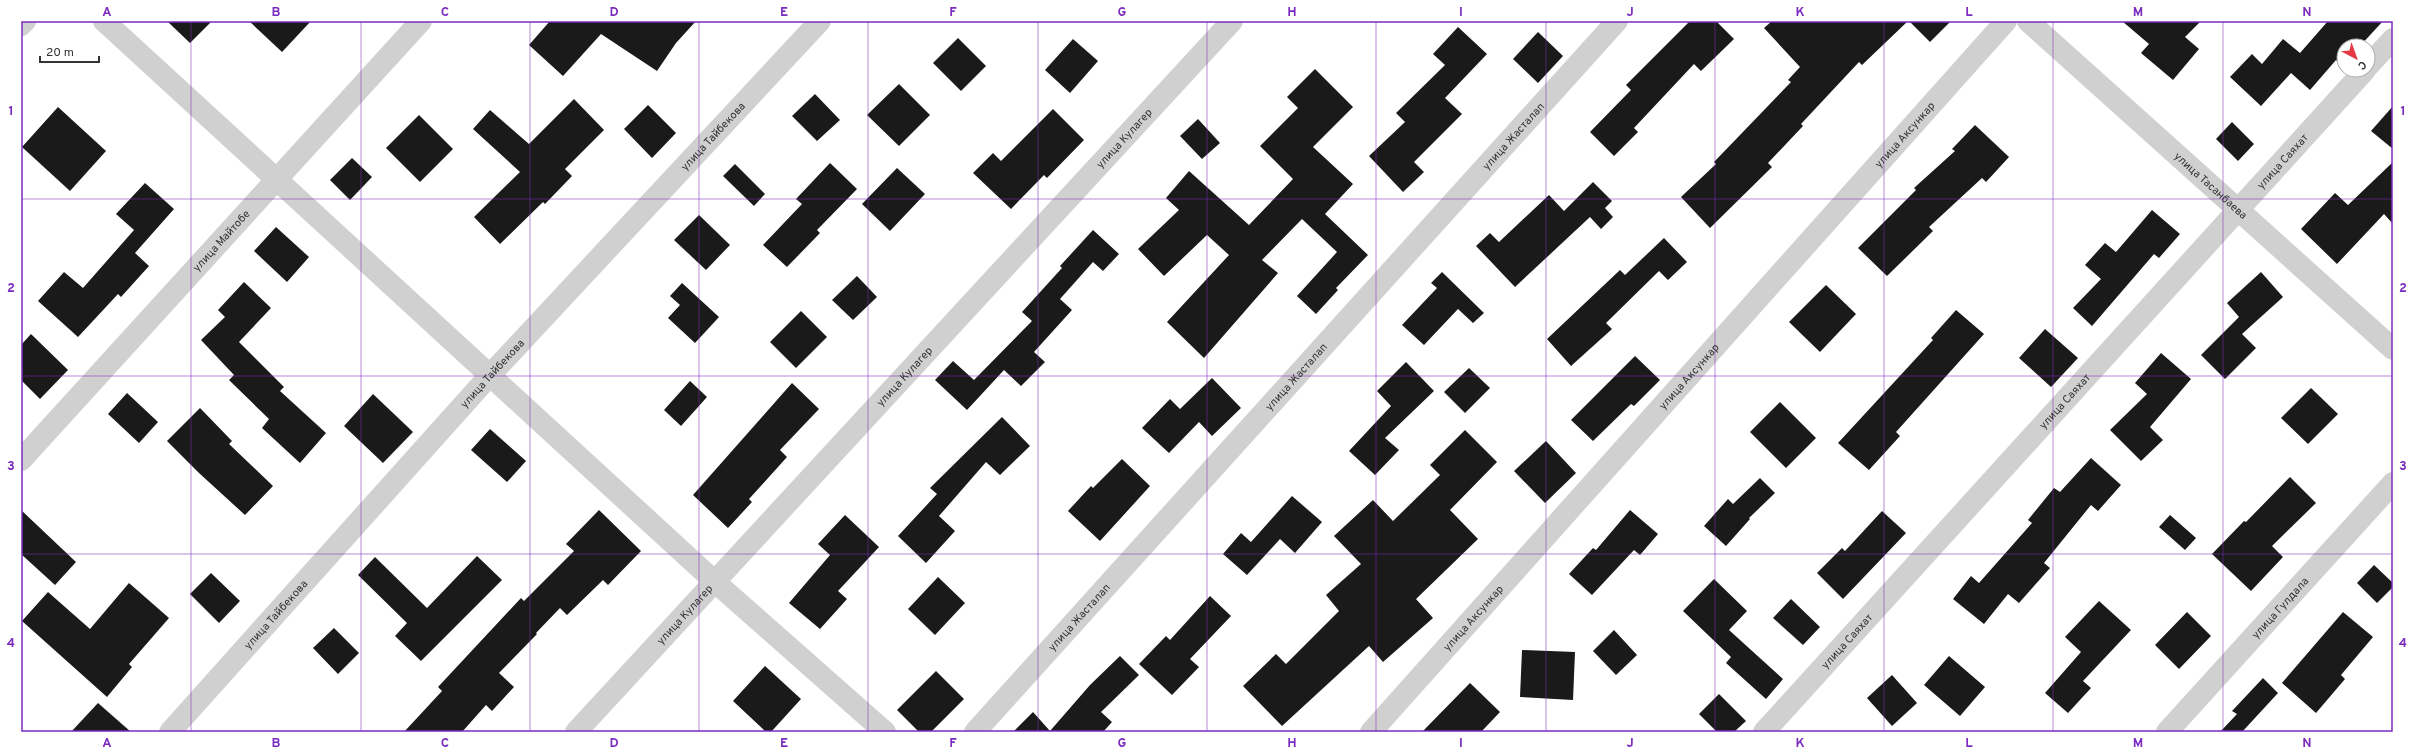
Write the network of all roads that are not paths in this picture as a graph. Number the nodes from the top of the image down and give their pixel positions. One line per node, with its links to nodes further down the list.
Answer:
1 (24, 21): 9 (street)
2 (104, 21): 13 (street)
3 (421, 21): 13 (street, улица Майтобе)
4 (820, 21): 16 (street, улица Тайбекова)
5 (1232, 21): 19 (street, улица Кулагер)
6 (1617, 21): 23 (street, улица Жасталап)
7 (2006, 21): 24 (street, улица Аксункар)
8 (2028, 21): 14 (street, улица Тасанбаева)
9 (21, 25)
10 (2393, 39): 11 (street)
11 (2376, 57)
12 (2358, 78): 14 (street, улица Саяхат)
13 (276, 179): 16 (street); 17 (street, улица Майтобе)
14 (2238, 208): 15 (street, улица Тасанбаева); 25 (street, улица Саяхат)
15 (2393, 349)
16 (491, 374): 19 (street); 20 (street, улица Тайбекова)
17 (21, 460)
18 (2393, 483): 26 (street, улица Гулдала)
19 (714, 582): 21 (street, улица Кулагер); 22 (street)
20 (170, 732)
21 (576, 732)
22 (885, 732)
23 (976, 732)
24 (1371, 732)
25 (1764, 732)
26 (2167, 732)

